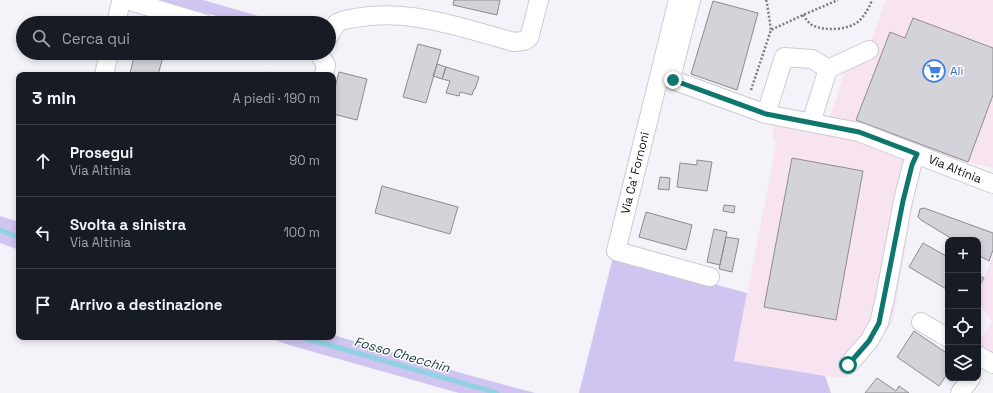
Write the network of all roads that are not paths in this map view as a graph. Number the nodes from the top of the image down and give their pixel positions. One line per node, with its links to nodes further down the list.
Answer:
1 (126, 0): 5 (street); 6 (street)
2 (539, 0): 7 (street)
3 (678, 0): 18 (street, Via Ca' Fornoni)
4 (692, 0): 14 (street, Via Altinia)
5 (117, 16)
6 (180, 16)
7 (336, 25)
8 (869, 50): 11 (street)
9 (107, 60): 12 (street)
10 (323, 60): 13 (street)
11 (828, 69): 14 (street); 15 (street)
12 (105, 72)
13 (325, 72)
14 (766, 114): 15 (street, Via Altinia)
15 (812, 123): 16 (street, Via Altinia)
16 (917, 154): 17 (street, Via Altinia); 21 (street, Via Altinia)
17 (993, 184)
18 (710, 277)
19 (921, 322): 20 (street)
20 (945, 336)
21 (848, 365)
22 (969, 381): 23 (street)
23 (960, 393)

